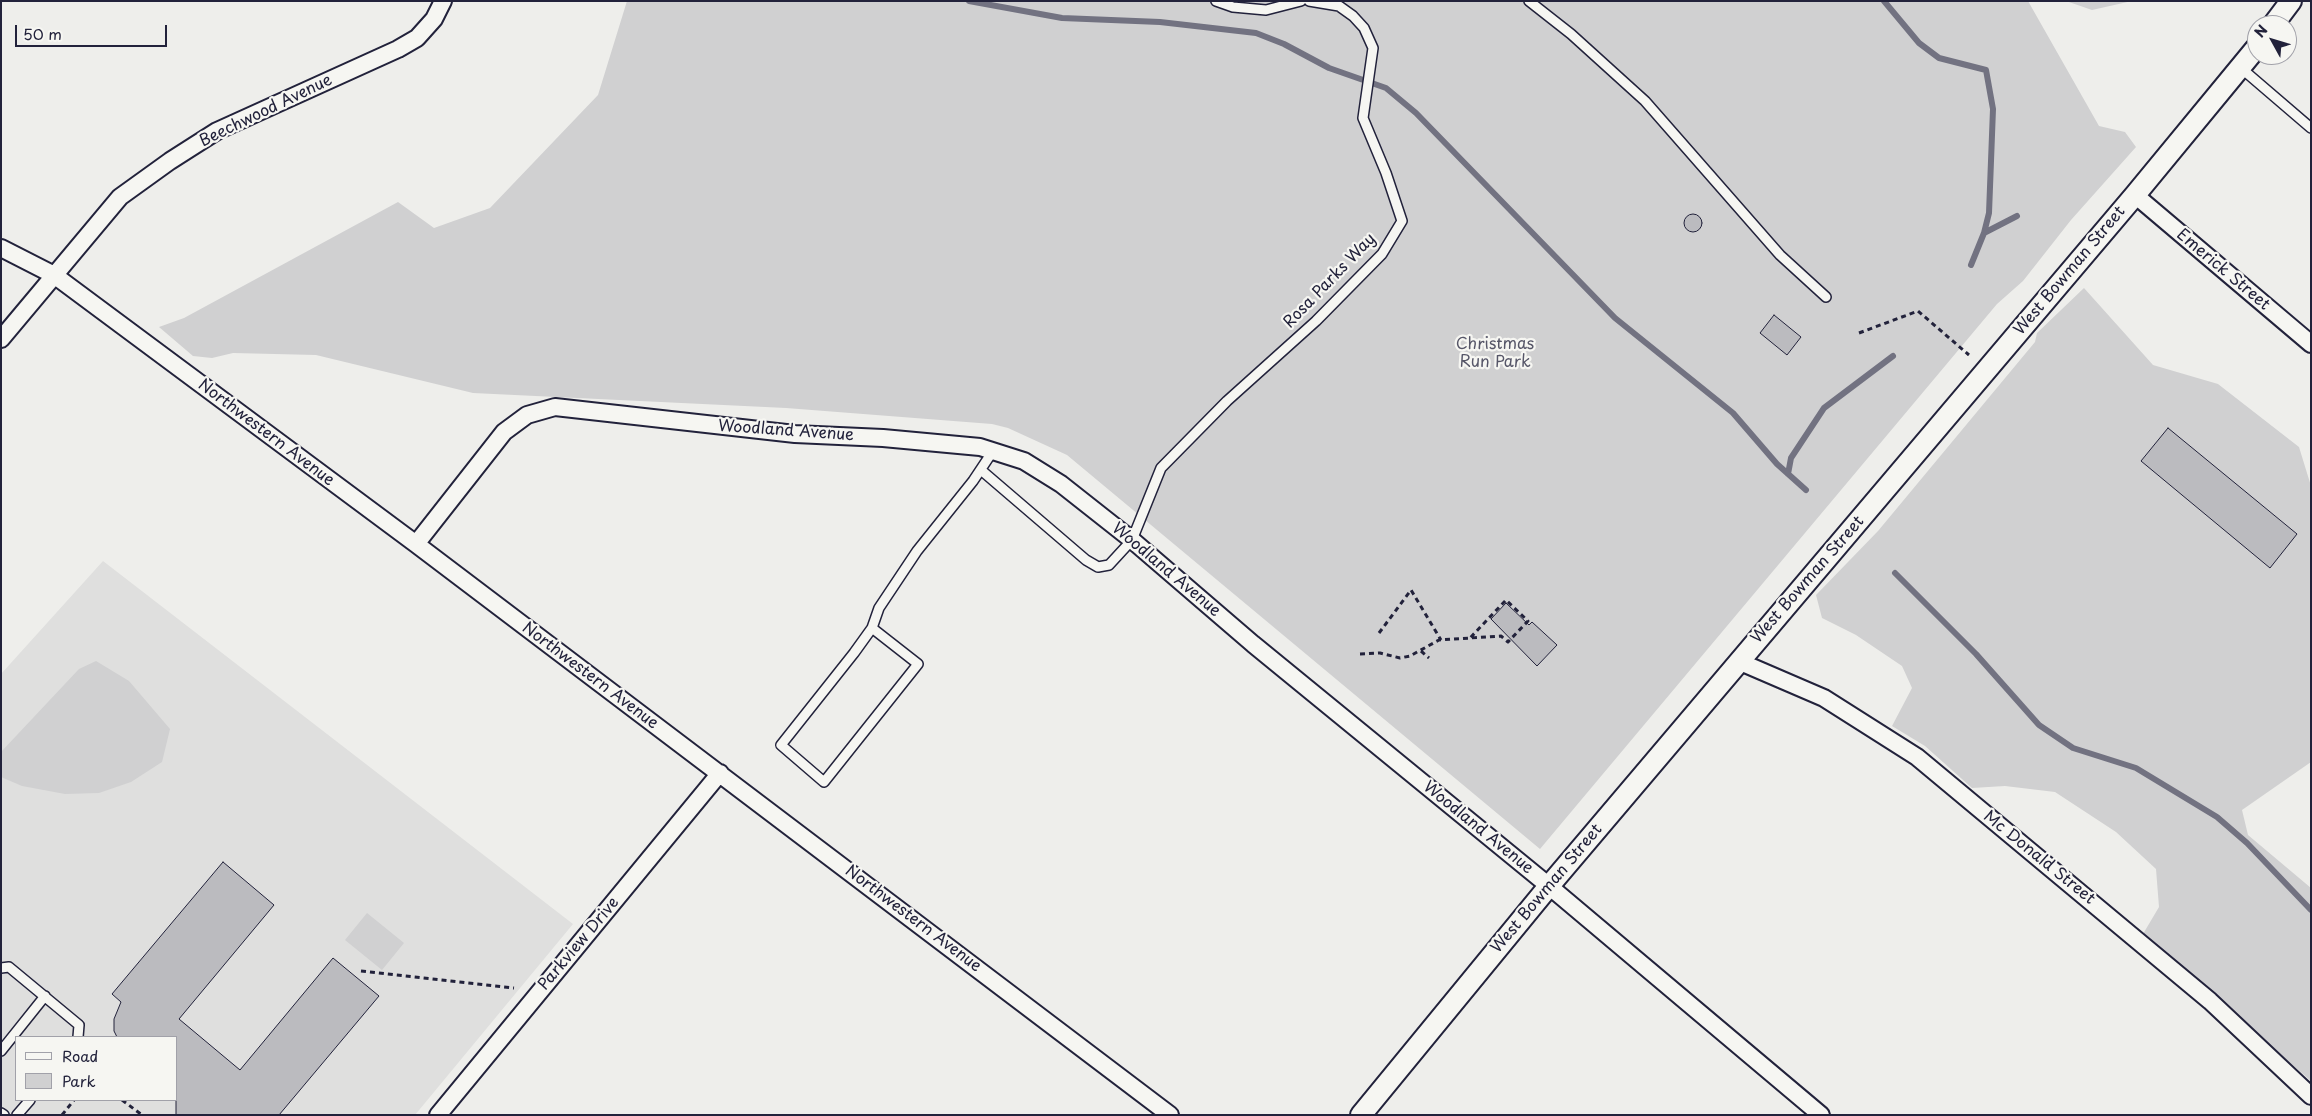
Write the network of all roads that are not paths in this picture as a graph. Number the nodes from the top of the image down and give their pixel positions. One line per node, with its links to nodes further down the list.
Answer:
1 (443, 1): 13 (street, Beechwood Avenue)
2 (1216, 1): 3 (lane)
3 (1301, 1)
4 (1309, 1): 19 (lane, Rosa Parks Way)
5 (1529, 1): 14 (lane)
6 (2291, 1): 7 (street)
7 (2280, 15)
8 (2247, 60): 9 (street, West Bowman Street)
9 (2241, 68): 10 (lane); 11 (street, West Bowman Street)
10 (2311, 128)
11 (2135, 195): 16 (street, Emerick Street); 22 (street, West Bowman Street)
12 (1, 248): 13 (street, Northwestern Avenue)
13 (54, 275): 15 (street, Beechwood Avenue); 20 (street, Northwestern Avenue)
14 (1826, 297)
15 (1, 339)
16 (2311, 344)
17 (993, 451): 18 (lane); 19 (street, Woodland Avenue); 20 (street, Woodland Avenue)
18 (981, 470): 19 (lane); 21 (lane)
19 (1132, 540): 24 (street, Woodland Avenue)
20 (416, 544): 23 (street, Northwestern Avenue)
21 (872, 628): 21 (lane)
22 (1738, 661): 24 (street, West Bowman Street); 29 (street, Mc Donald Street)
23 (720, 773): 32 (street, Parkview Drive); 33 (street, Northwestern Avenue)
24 (1549, 886): 34 (street, West Bowman Street); 35 (street, Woodland Avenue)
25 (1, 968): 26 (lane)
26 (45, 996): 27 (lane); 28 (lane)
27 (78, 1036)
28 (1, 1051)
29 (2311, 1096)
30 (29, 1101): 31 (lane)
31 (17, 1115)
32 (438, 1115)
33 (1170, 1115)
34 (1361, 1115)
35 (1821, 1115)

